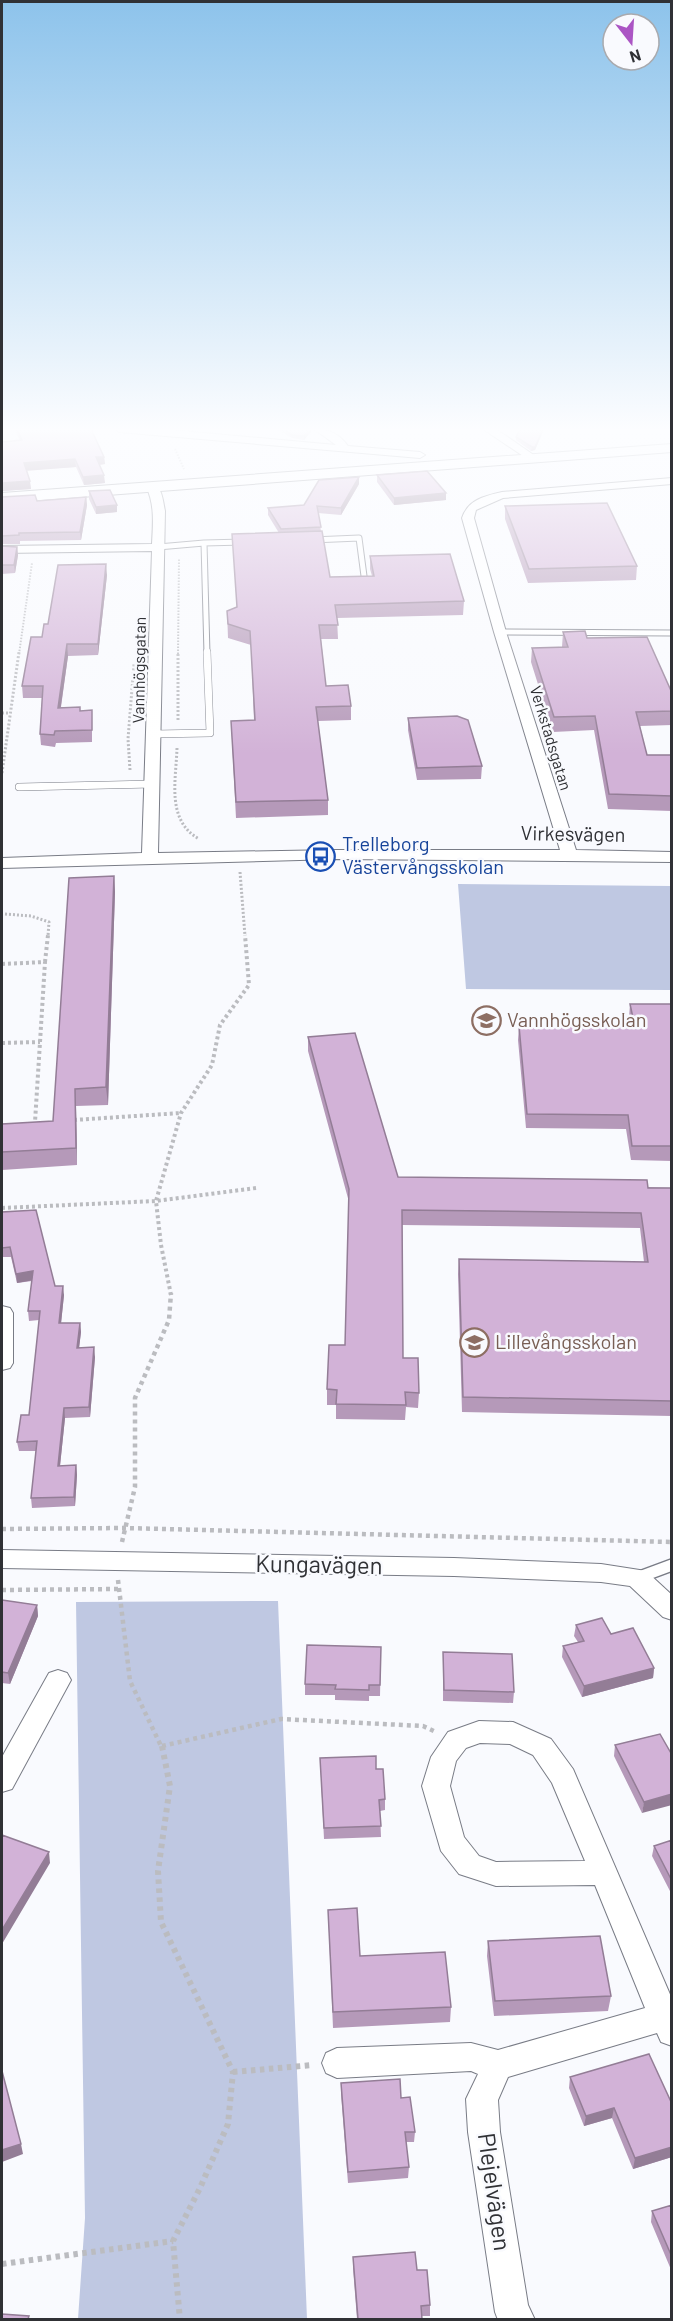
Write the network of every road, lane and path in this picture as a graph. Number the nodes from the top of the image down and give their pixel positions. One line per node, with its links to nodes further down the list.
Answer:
1 (158, 537): 6 (street, Vannhögsgatan)
2 (473, 537): 11 (street, Verkstadsgatan)
3 (298, 540): 10 (lane)
4 (251, 542): 5 (lane)
5 (204, 543): 6 (lane); 16 (lane)
6 (158, 547): 8 (street); 15 (street, Vannhögsgatan)
7 (2, 549): 8 (street)
8 (34, 549): 14 (path)
9 (179, 555): 16 (path)
10 (364, 576)
11 (500, 632): 12 (lane); 20 (street, Verkstadsgatan)
12 (672, 633)
13 (2, 713): 14 (path)
14 (10, 713): 17 (path)
15 (154, 734): 16 (lane); 18 (street, Vannhögsgatan)
16 (177, 734): 22 (path)
17 (2, 773)
18 (153, 784): 19 (lane); 21 (street, Vannhögsgatan)
19 (18, 788)
20 (570, 854): 22 (street, Virkesvägen); 23 (street, Virkesvägen)
21 (150, 857): 22 (street, Virkesvägen); 24 (street, Virkesvägen)
22 (204, 857)
23 (672, 857)
24 (2, 863)
25 (240, 867): 31 (path)
26 (5, 914): 27 (path)
27 (45, 962): 28 (path); 29 (path)
28 (2, 964)
29 (40, 1042): 30 (path); 33 (path)
30 (2, 1043)
31 (181, 1113): 32 (path); 37 (path)
32 (68, 1120)
33 (35, 1122): 34 (path); 35 (path)
34 (46, 1122)
35 (24, 1123)
36 (256, 1188): 37 (path)
37 (156, 1201): 38 (path); 41 (path)
38 (2, 1208)
39 (2, 1313): 40 (street)
40 (2, 1363)
41 (125, 1528): 42 (path); 43 (path); 45 (path)
42 (2, 1529)
43 (672, 1542)
44 (2, 1558): 45 (street, Kungavägen)
45 (118, 1561): 47 (street, Kungavägen); 48 (path)
46 (672, 1565): 47 (lane)
47 (637, 1578): 50 (street)
48 (118, 1589): 49 (path); 53 (path)
49 (2, 1590)
50 (672, 1610)
51 (58, 1680): 54 (street)
52 (457, 1740): 53 (path); 55 (street); 55 (street)
53 (162, 1746): 59 (path)
54 (2, 1781)
55 (604, 1873): 56 (street)
56 (668, 2024): 58 (street)
57 (337, 2063): 58 (street); 59 (path)
58 (498, 2065): 63 (street, Plejelvägen)
59 (233, 2072): 60 (path)
60 (173, 2241): 61 (path); 62 (path)
61 (2, 2264)
62 (180, 2319)
63 (518, 2319)

